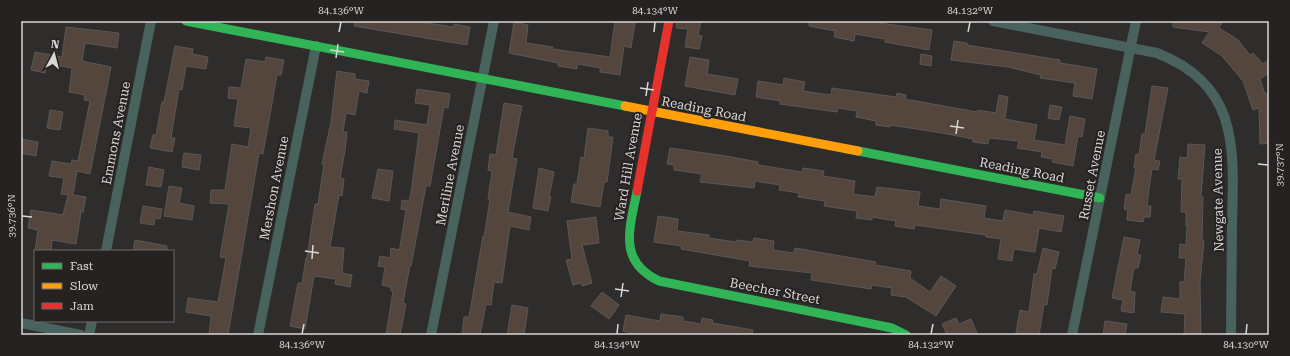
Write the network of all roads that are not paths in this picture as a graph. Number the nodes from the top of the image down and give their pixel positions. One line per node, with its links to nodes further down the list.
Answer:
1 (151, 21): 12 (street, Emmons Avenue)
2 (186, 21): 7 (street, Reading Road)
3 (494, 21): 9 (street, Meriline Avenue)
4 (670, 21): 10 (street, Ward Hill Avenue)
5 (994, 21): 8 (street, Newgate Avenue)
6 (1136, 21): 8 (street, Russet Avenue)
7 (316, 46): 9 (street, Reading Road); 18 (street, Mershon Avenue)
8 (1130, 48): 11 (street, Russet Avenue); 22 (street, Newgate Avenue)
9 (482, 79): 10 (street, Reading Road); 19 (street, Meriline Avenue)
10 (651, 112): 11 (street, Reading Road); 13 (street, Ward Hill Avenue)
11 (1100, 198): 21 (street, Russet Avenue)
12 (106, 250)
13 (640, 269): 20 (street, Beecher Street)
14 (92, 322): 17 (street)
15 (21, 323): 16 (street)
16 (81, 335)
17 (89, 335)
18 (258, 335)
19 (431, 335)
20 (906, 335)
21 (1072, 335)
22 (1231, 335)

